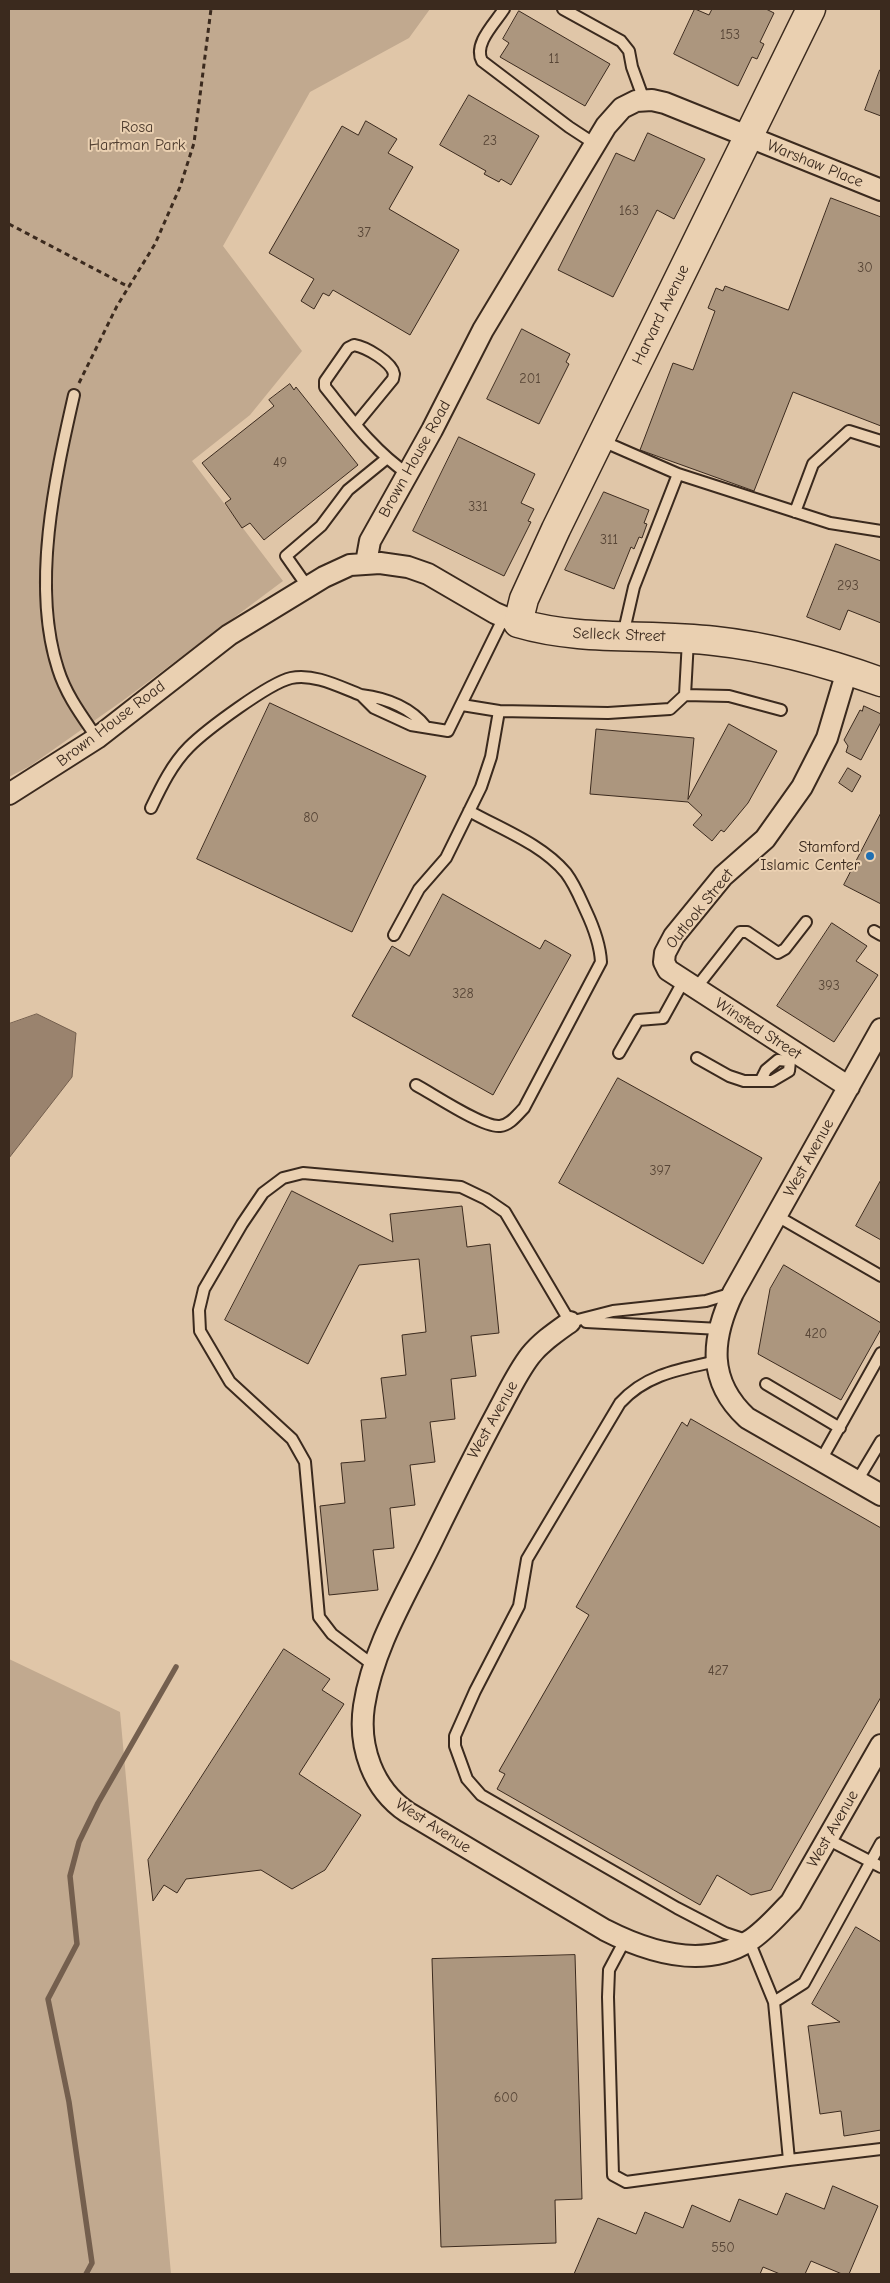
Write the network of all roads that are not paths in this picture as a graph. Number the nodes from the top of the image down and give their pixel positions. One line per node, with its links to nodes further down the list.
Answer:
1 (504, 9): 6 (lane)
2 (563, 9): 4 (lane)
3 (811, 9): 5 (street, Harvard Avenue)
4 (644, 100): 5 (street); 6 (street, Brown House Road)
5 (749, 137): 7 (street, Warshaw Place); 10 (street, Harvard Avenue)
6 (595, 144): 13 (street, Brown House Road)
7 (881, 190)
8 (74, 395): 28 (lane)
9 (356, 424): 9 (lane); 12 (lane)
10 (599, 440): 14 (lane); 19 (street, Harvard Avenue)
11 (881, 441): 15 (lane)
12 (386, 459): 13 (lane); 18 (lane)
13 (408, 474): 17 (street, Brown House Road)
14 (678, 474): 15 (lane); 20 (lane)
15 (795, 512): 16 (lane)
16 (881, 531)
17 (366, 563): 18 (street, Brown House Road); 19 (street, Selleck Street)
18 (308, 586): 28 (street, Brown House Road)
19 (511, 620): 20 (street, Selleck Street); 25 (lane)
20 (623, 636): 21 (street, Selleck Street)
21 (688, 638): 22 (street, Selleck Street); 24 (lane)
22 (847, 671): 23 (street, Selleck Street); 34 (street, Outlook Street)
23 (881, 682)
24 (685, 695): 26 (lane); 27 (lane)
25 (462, 705): 27 (lane); 30 (lane)
26 (781, 710)
27 (499, 711): 31 (lane)
28 (97, 738): 29 (street, Brown House Road)
29 (9, 794)
30 (151, 808)
31 (469, 811): 33 (lane); 39 (lane)
32 (806, 922): 34 (lane)
33 (394, 934)
34 (682, 979): 36 (lane); 37 (street, Winsted Street)
35 (881, 1028): 40 (street, West Avenue)
36 (619, 1053)
37 (792, 1057): 38 (lane); 40 (street, Winsted Street)
38 (698, 1058)
39 (416, 1084)
40 (848, 1088): 41 (street, West Avenue)
41 (777, 1216): 42 (lane); 43 (street, West Avenue)
42 (881, 1276)
43 (733, 1293): 44 (lane); 45 (street, West Avenue)
44 (570, 1322): 45 (lane); 54 (street, West Avenue); 54 (lane)
45 (720, 1329): 47 (street, West Avenue)
46 (881, 1353): 49 (lane)
47 (717, 1361): 51 (street, West Avenue); 61 (lane)
48 (766, 1384): 49 (lane)
49 (840, 1428): 51 (lane)
50 (880, 1443): 52 (lane)
51 (821, 1460): 52 (street, West Avenue)
52 (857, 1481): 53 (street, West Avenue)
53 (881, 1495)
54 (373, 1665): 60 (street, West Avenue)
55 (881, 1745): 56 (street, West Avenue)
56 (827, 1839): 58 (lane); 61 (street, West Avenue)
57 (881, 1843): 58 (lane)
58 (871, 1860): 59 (lane); 62 (lane)
59 (881, 1867)
60 (625, 1940): 61 (street, West Avenue); 64 (lane)
61 (749, 1941): 62 (lane)
62 (774, 2002): 64 (lane)
63 (881, 2149): 64 (lane)
64 (789, 2160)

